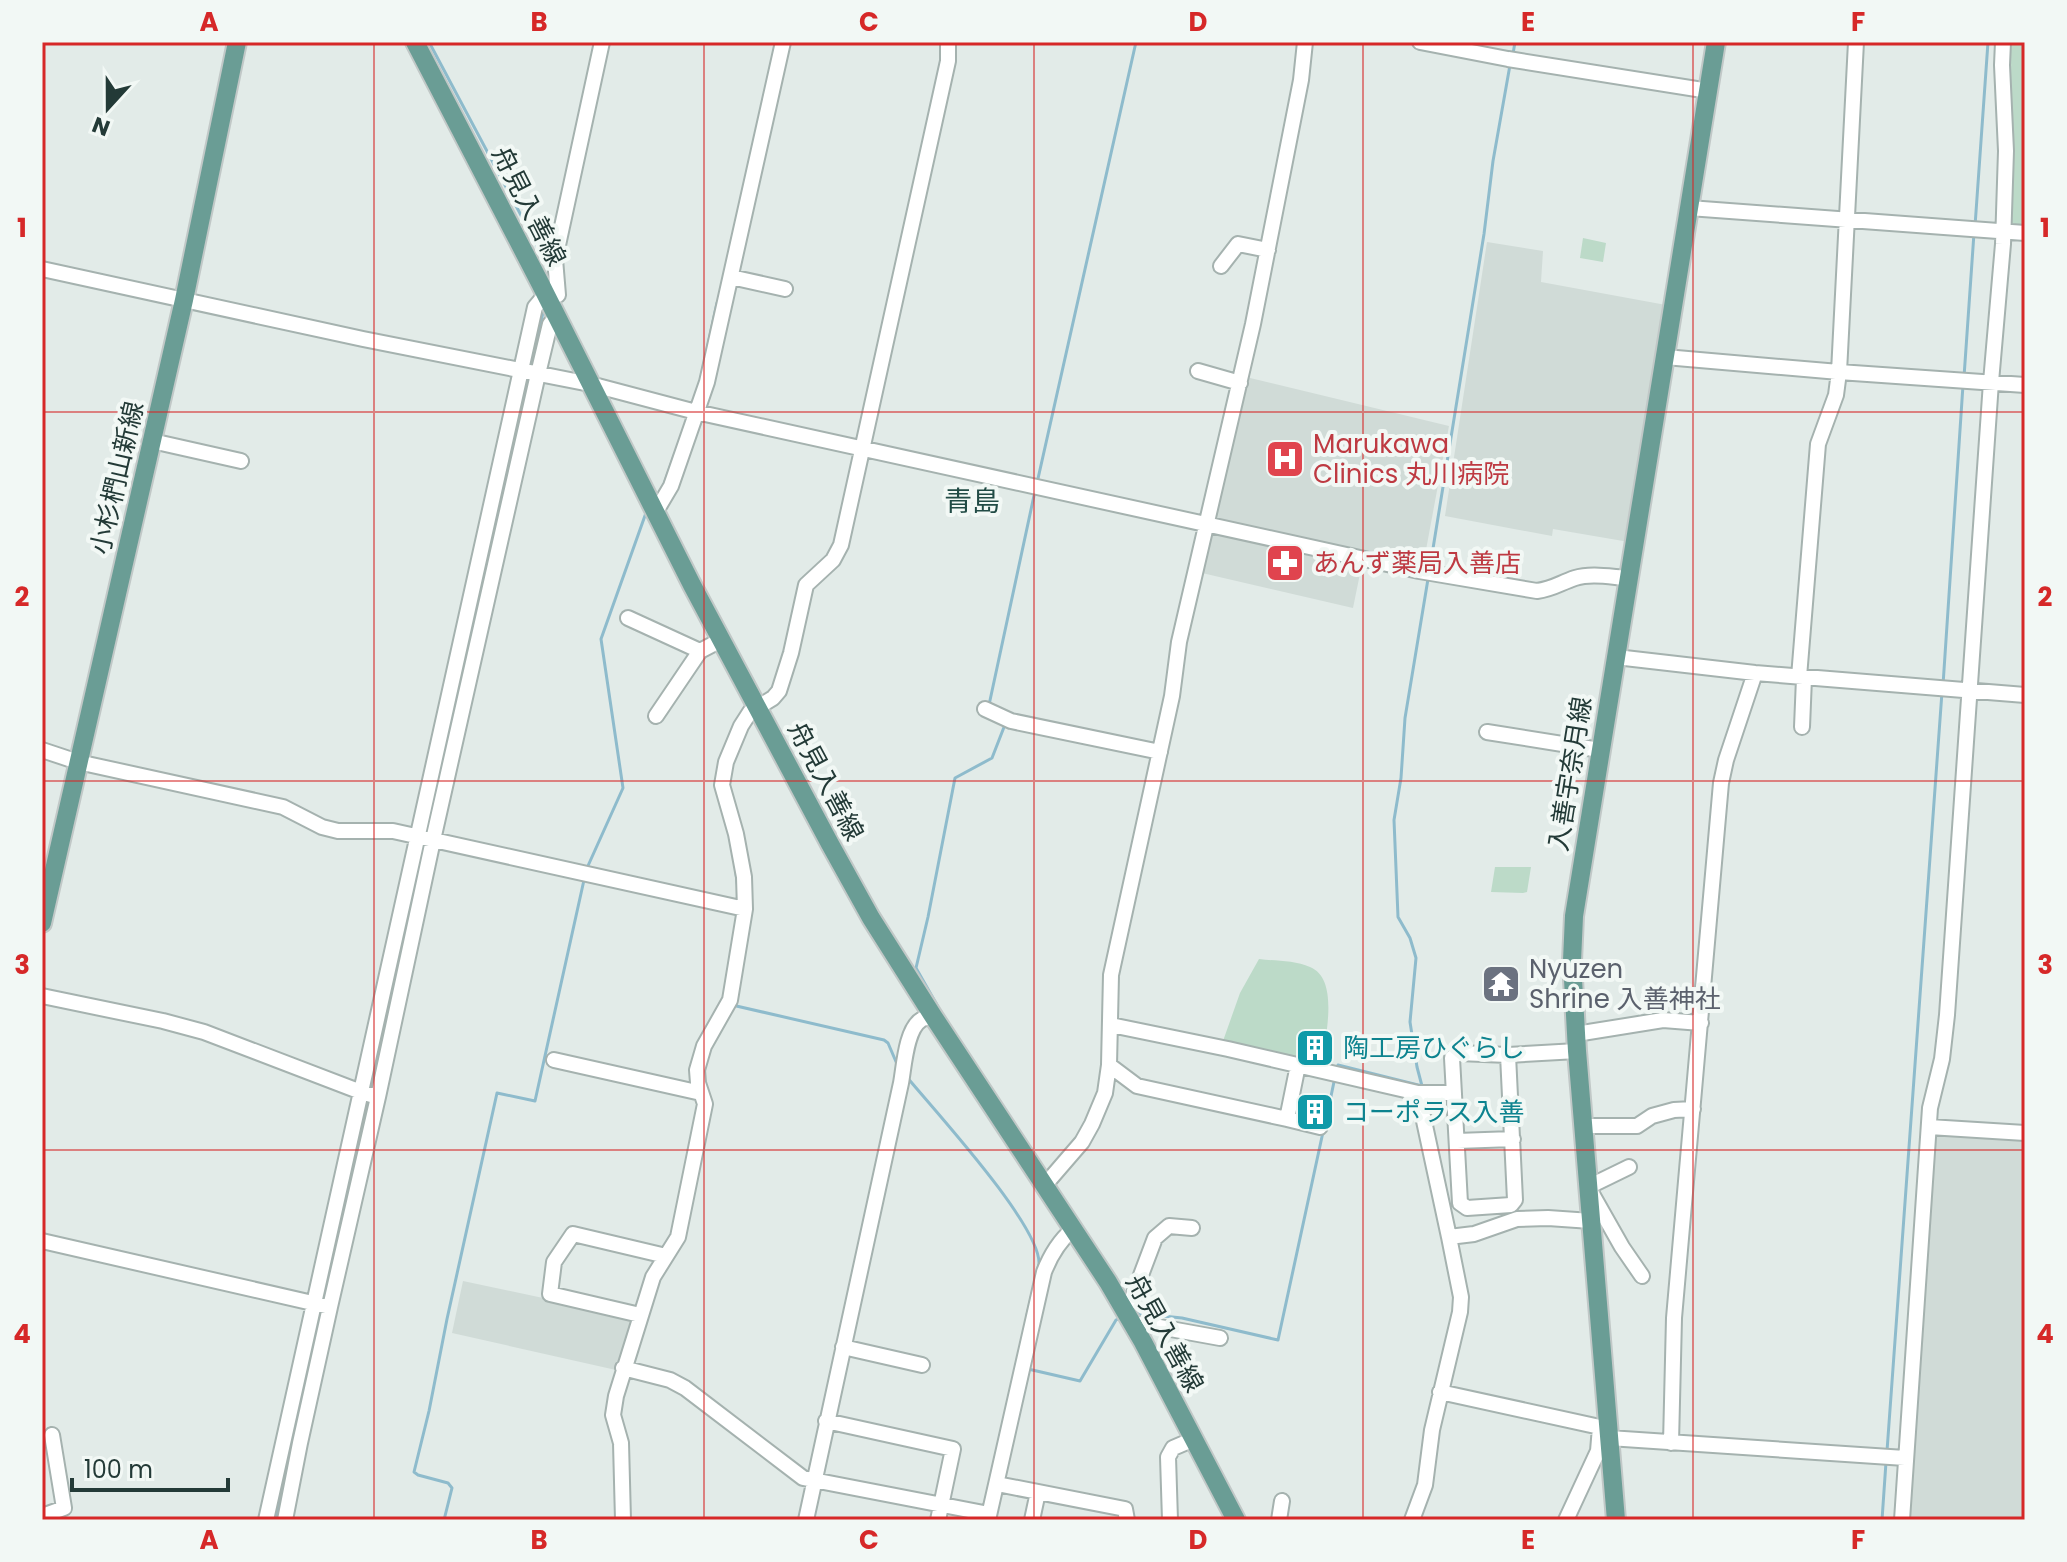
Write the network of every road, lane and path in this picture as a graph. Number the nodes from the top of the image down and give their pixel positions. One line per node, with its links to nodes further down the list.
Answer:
1 (237, 42): 22 (main road, 小杉椚山新線)
2 (415, 42): 21 (main road, 舟見入善線)
3 (602, 42): 21 (street)
4 (783, 42): 19 (street)
5 (948, 42): 34 (street)
6 (1305, 42): 16 (street)
7 (1420, 42): 11 (street)
8 (1716, 42): 11 (main road, 入善宇奈月線)
9 (1856, 42): 13 (street)
10 (2003, 42): 14 (street)
11 (1709, 91): 12 (main road, 入善宇奈月線)
12 (1689, 208): 13 (street); 24 (main road, 入善宇奈月線)
13 (1846, 220): 14 (street); 27 (street)
14 (2004, 231): 15 (street); 28 (street)
15 (2025, 233)
16 (1268, 250): 17 (street); 29 (street)
17 (1221, 266)
18 (42, 269): 22 (street)
19 (731, 277): 20 (street); 32 (street)
20 (785, 289)
21 (546, 294): 23 (main road, 舟見入善線); 26 (street)
22 (184, 300): 26 (street); 33 (main road, 小杉椚山新線)
23 (557, 316): 26 (street); 30 (main road, 舟見入善線)
24 (1665, 357): 27 (street); 38 (main road, 入善宇奈月線)
25 (1198, 371): 29 (street)
26 (529, 372): 30 (street); 56 (street); 57 (street)
27 (1839, 372): 28 (street); 44 (street)
28 (1991, 382): 31 (street); 45 (street)
29 (1240, 383): 37 (street)
30 (590, 384): 32 (street); 36 (main road, 舟見入善線)
31 (2025, 385)
32 (696, 412): 34 (street); 36 (street)
33 (152, 441): 35 (street); 55 (main road, 小杉椚山新線)
34 (862, 448): 37 (street); 47 (street)
35 (241, 461)
36 (655, 513): 40 (main road, 舟見入善線)
37 (1206, 526): 38 (street); 54 (street)
38 (1628, 578): 42 (main road, 入善宇奈月線)
39 (628, 618): 41 (street)
40 (721, 640): 41 (street); 47 (main road, 舟見入善線)
41 (700, 651): 49 (street)
42 (1616, 657): 43 (street); 53 (main road, 入善宇奈月線)
43 (1755, 673): 44 (street); 62 (street)
44 (1802, 678): 45 (street); 50 (street)
45 (1970, 691): 46 (street); 78 (street)
46 (2025, 695)
47 (758, 708): 58 (street); 61 (main road, 舟見入善線)
48 (985, 709): 54 (street)
49 (656, 716)
50 (1802, 727)
51 (1487, 732): 53 (street)
52 (42, 750): 55 (street)
53 (1600, 750): 64 (main road, 入善宇奈月線)
54 (1160, 752): 63 (street)
55 (78, 762): 56 (street); 59 (main road, 小杉椚山新線)
56 (416, 836): 57 (street); 69 (street)
57 (433, 840): 58 (street); 73 (street)
58 (745, 909): 70 (street)
59 (42, 923)
60 (42, 996): 69 (street)
61 (933, 1016): 83 (main road, 舟見入善線); 98 (street)
62 (1701, 1023): 64 (street); 74 (street)
63 (1111, 1025): 67 (street); 68 (street)
64 (1577, 1042): 65 (street); 76 (main road, 入善宇奈月線)
65 (1508, 1055): 72 (street); 80 (street)
66 (554, 1060): 70 (street)
67 (1109, 1065): 75 (street); 83 (street)
68 (1298, 1065): 71 (street); 75 (street)
69 (361, 1092): 73 (street); 92 (street)
70 (701, 1093): 90 (street)
71 (1418, 1093): 72 (street); 88 (street)
72 (1454, 1093): 81 (street)
73 (378, 1097): 93 (street)
74 (1693, 1109): 76 (street); 106 (street)
75 (1287, 1119): 77 (street)
76 (1584, 1126): 84 (main road, 入善宇奈月線)
77 (1320, 1127)
78 (1929, 1127): 79 (street); 107 (street)
79 (2025, 1133)
80 (1513, 1139): 81 (street); 81 (street)
81 (1457, 1141)
82 (1629, 1167): 84 (street)
83 (1044, 1186): 87 (main road, 舟見入善線)
84 (1588, 1187): 85 (main road, 入善宇奈月線); 91 (street)
85 (1591, 1221): 88 (street); 103 (main road, 入善宇奈月線)
86 (1192, 1228): 94 (street)
87 (1073, 1229): 94 (main road, 舟見入善線); 109 (street)
88 (1449, 1237): 101 (street)
89 (42, 1241): 92 (street)
90 (666, 1256): 95 (street); 95 (street)
91 (1642, 1276)
92 (314, 1302): 93 (street); 115 (street)
93 (330, 1307): 116 (street)
94 (1123, 1308): 96 (main road, 舟見入善線)
95 (640, 1315): 100 (street)
96 (1133, 1325): 97 (street); 105 (main road, 舟見入善線)
97 (1220, 1338)
98 (843, 1347): 99 (street); 102 (street)
99 (922, 1365)
100 (623, 1368): 108 (street); 117 (street)
101 (1440, 1392): 103 (street); 124 (street)
102 (826, 1421): 108 (street); 112 (street)
103 (1606, 1431): 106 (street); 125 (street); 126 (main road, 入善宇奈月線)
104 (52, 1435): 113 (street)
105 (1194, 1439): 121 (street); 122 (main road, 舟見入善線)
106 (1671, 1443): 107 (street)
107 (1905, 1458): 127 (street)
108 (814, 1480): 112 (street); 118 (street)
109 (997, 1484): 110 (street); 114 (street)
110 (1038, 1492): 119 (street); 120 (street)
111 (1282, 1501): 123 (street)
112 (940, 1513): 114 (street)
113 (42, 1516)
114 (989, 1517)
115 (266, 1520)
116 (285, 1520)
117 (623, 1520)
118 (806, 1520)
119 (1032, 1520)
120 (1127, 1520)
121 (1170, 1520)
122 (1236, 1520)
123 (1279, 1520)
124 (1412, 1520)
125 (1566, 1520)
126 (1616, 1520)
127 (1902, 1520)

